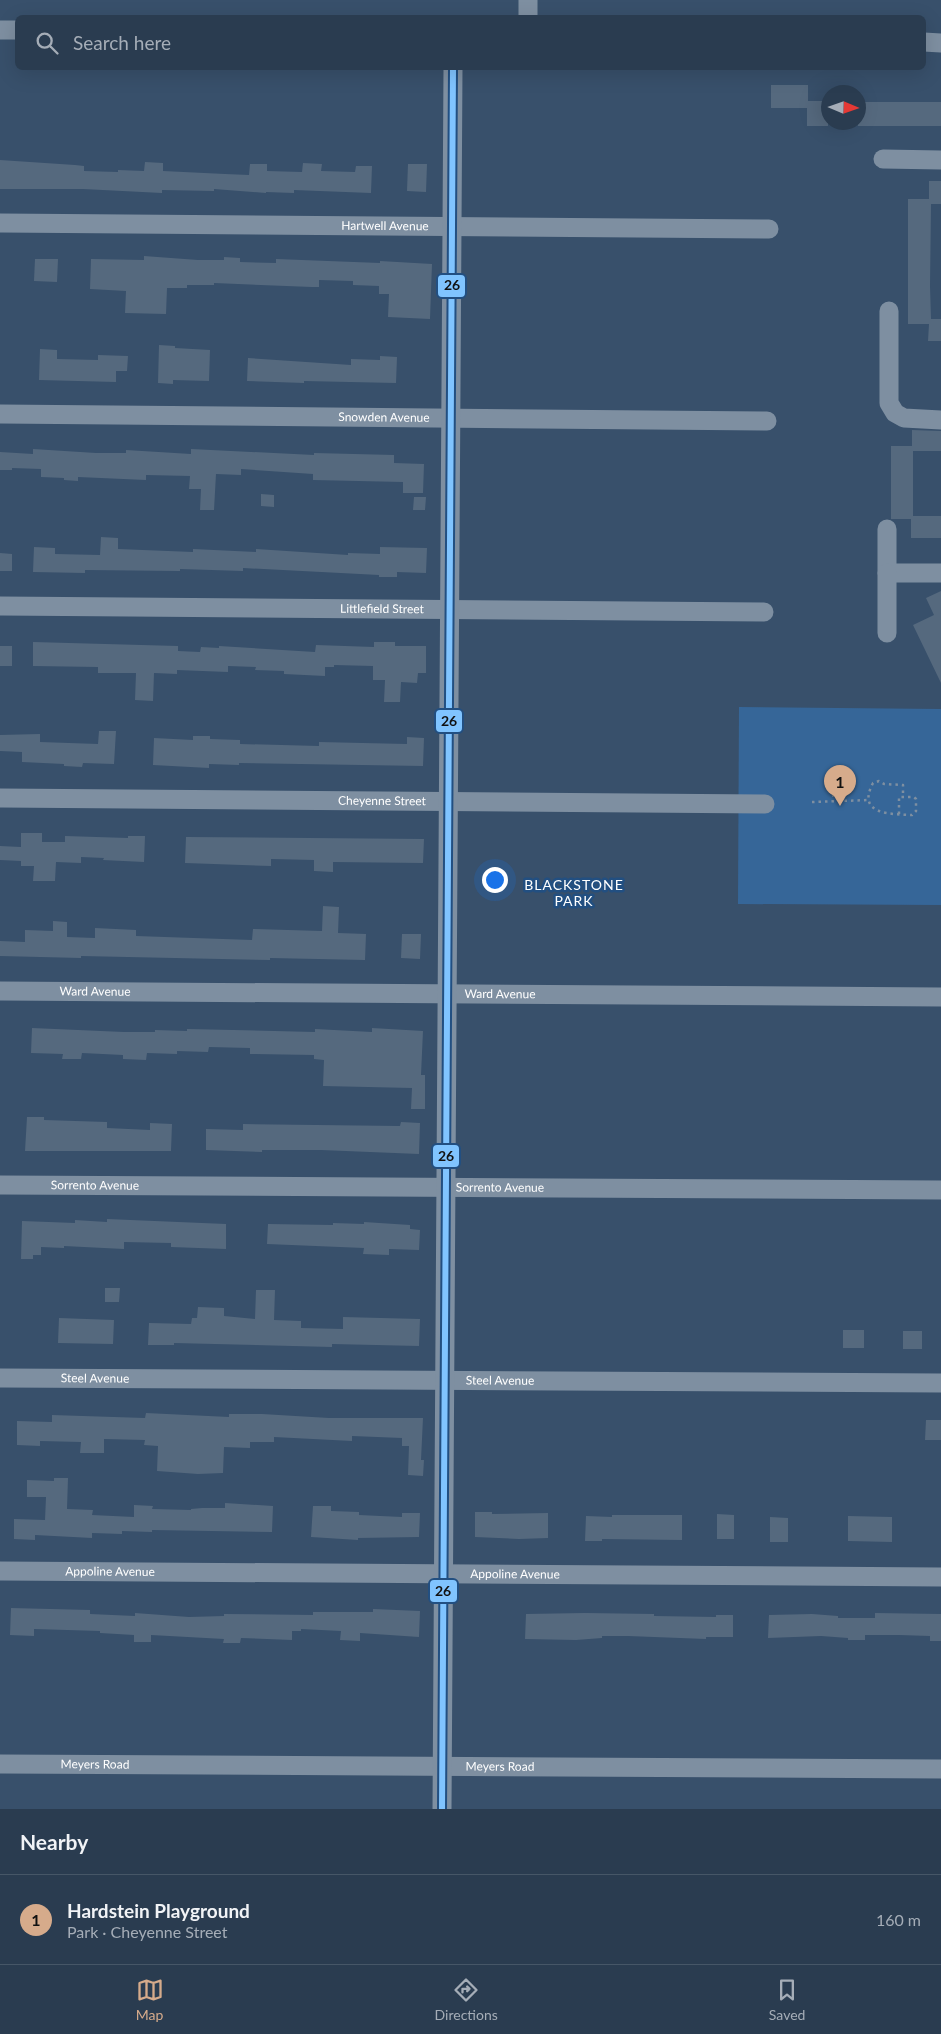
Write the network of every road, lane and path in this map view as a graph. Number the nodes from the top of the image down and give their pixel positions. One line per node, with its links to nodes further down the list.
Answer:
1 (528, 0): 2 (street)
2 (528, 15)
3 (0, 30): 4 (street)
4 (15, 30)
5 (926, 42): 6 (street)
6 (941, 42)
7 (453, 70): 11 (street)
8 (883, 160): 9 (street)
9 (941, 160)
10 (0, 222): 11 (street, Hartwell Avenue)
11 (452, 226): 12 (street, Hartwell Avenue); 15 (street)
12 (769, 229)
13 (890, 311): 16 (street)
14 (0, 414): 15 (street, Snowden Avenue)
15 (451, 418): 17 (street, Snowden Avenue); 22 (street)
16 (941, 420)
17 (767, 421)
18 (887, 529): 19 (street)
19 (887, 573): 20 (street); 24 (street)
20 (941, 573)
21 (0, 606): 22 (street, Littlefield Street)
22 (450, 610): 23 (street, Littlefield Street); 29 (street)
23 (764, 612)
24 (887, 633)
25 (832, 788): 30 (path)
26 (904, 796): 28 (path); 33 (path); 33 (path)
27 (0, 798): 29 (street, Cheyenne Street)
28 (869, 800): 30 (path); 33 (path)
29 (449, 801): 32 (street, Cheyenne Street); 35 (street)
30 (834, 801): 31 (path)
31 (812, 802)
32 (765, 804)
33 (899, 814)
34 (0, 991): 35 (street, Ward Avenue)
35 (448, 994): 36 (street, Ward Avenue); 38 (street)
36 (941, 997)
37 (0, 1185): 38 (street, Sorrento Avenue)
38 (446, 1187): 39 (street, Sorrento Avenue); 41 (street)
39 (941, 1190)
40 (0, 1378): 41 (street, Steel Avenue)
41 (445, 1380): 42 (street, Steel Avenue); 44 (street)
42 (941, 1384)
43 (0, 1571): 44 (street, Appoline Avenue)
44 (444, 1573): 45 (street, Appoline Avenue); 47 (street)
45 (941, 1576)
46 (0, 1764): 47 (street, Meyers Road)
47 (443, 1766): 48 (street, Meyers Road); 49 (street)
48 (941, 1769)
49 (442, 1809)

